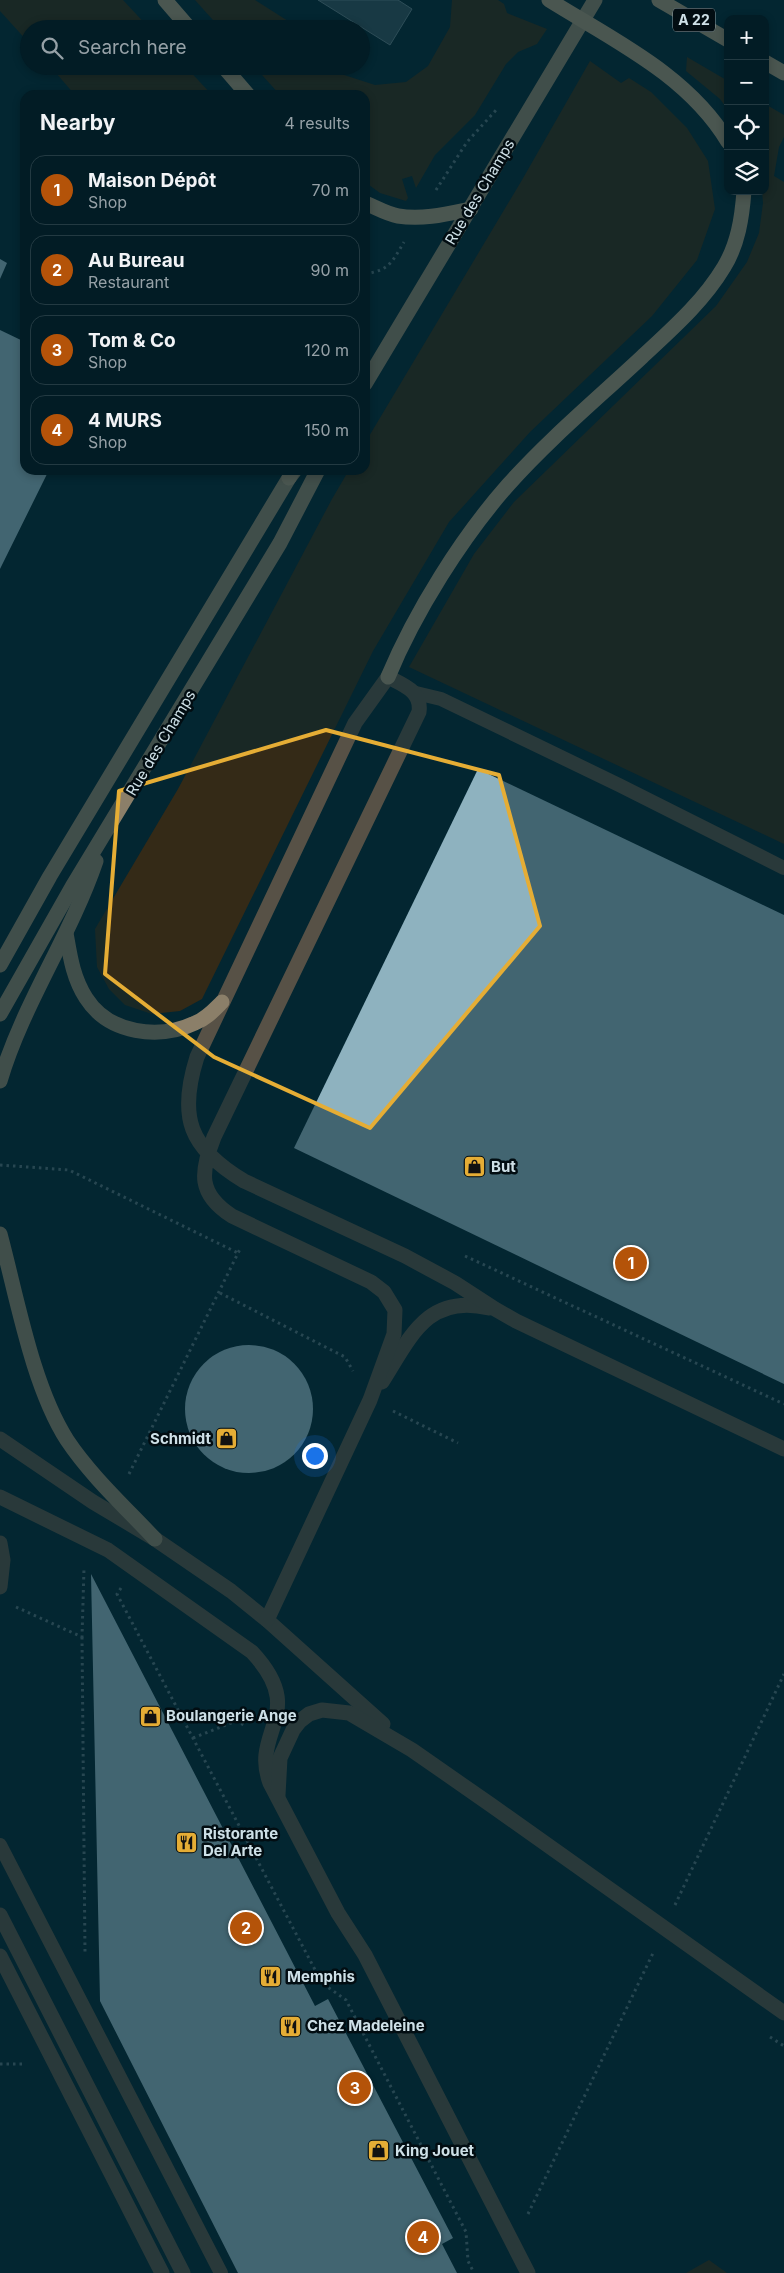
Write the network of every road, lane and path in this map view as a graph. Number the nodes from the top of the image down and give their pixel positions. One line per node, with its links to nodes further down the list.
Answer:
1 (165, 0): 5 (highway)
2 (549, 0): 12 (highway)
3 (595, 0): 15 (main road, Rue des Champs)
4 (660, 0): 6 (highway, A 22)
5 (182, 20)
6 (724, 38)
7 (769, 65): 8 (highway)
8 (784, 74)
9 (231, 75): 10 (highway)
10 (244, 90)
11 (502, 104): 16 (path)
12 (724, 136)
13 (744, 195): 21 (highway)
14 (370, 205): 16 (highway)
15 (471, 209): 16 (highway); 18 (main road, Rue des Champs)
16 (419, 217): 17 (path)
17 (370, 273)
18 (370, 376)
19 (291, 475): 26 (main road, Rue des Champs)
20 (315, 475): 23 (main road, Rue des Champs)
21 (388, 677): 22 (street); 27 (street)
22 (416, 694): 24 (lane); 30 (street)
23 (105, 835): 25 (main road); 28 (main road, Rue des Champs)
24 (784, 868)
25 (66, 933): 27 (main road); 29 (main road)
26 (0, 965)
27 (222, 1002): 30 (street)
28 (0, 1014)
29 (0, 1082)
30 (207, 1155): 36 (street); 37 (street)
31 (0, 1166): 33 (path)
32 (0, 1234): 43 (main road)
33 (238, 1253)
34 (462, 1255): 38 (path)
35 (220, 1292): 37 (path)
36 (495, 1309): 37 (street); 41 (street)
37 (370, 1400): 40 (path); 50 (street)
38 (784, 1404)
39 (0, 1439): 43 (street)
40 (458, 1443)
41 (784, 1449)
42 (0, 1497): 54 (street)
43 (156, 1538): 50 (street)
44 (0, 1543): 47 (street)
45 (84, 1566): 51 (path)
46 (113, 1586): 48 (path)
47 (0, 1587)
48 (118, 1594)
49 (8, 1603): 51 (path)
50 (268, 1620): 55 (street)
51 (82, 1637): 64 (path)
52 (784, 1674): 59 (path)
53 (193, 1738): 54 (path)
54 (270, 1738): 56 (street)
55 (412, 1750): 56 (street); 59 (street)
56 (278, 1797): 68 (street)
57 (0, 1845): 64 (lane)
58 (0, 1915): 70 (street)
59 (664, 1928): 61 (path); 65 (street)
60 (646, 1948): 61 (path)
61 (653, 1953): 63 (path); 68 (path)
62 (0, 1956): 69 (street)
63 (660, 1959)
64 (64, 1969): 71 (lane)
65 (784, 2013)
66 (764, 2032): 67 (path)
67 (784, 2046)
68 (513, 2244): 72 (street)
69 (162, 2273)
70 (183, 2273)
71 (221, 2273)
72 (528, 2273)

